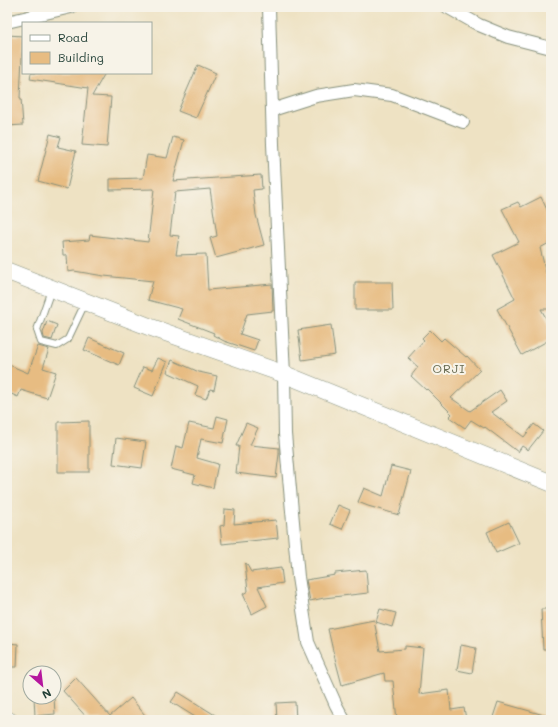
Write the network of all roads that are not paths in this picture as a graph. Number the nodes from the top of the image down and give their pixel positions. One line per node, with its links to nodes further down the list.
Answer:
1 (71, 7): 4 (street)
2 (269, 7): 6 (street)
3 (447, 7): 5 (street)
4 (7, 22)
5 (551, 48)
6 (272, 110): 7 (street); 11 (street)
7 (463, 122)
8 (7, 271): 9 (main road)
9 (51, 288): 10 (main road); 10 (lane)
10 (86, 302): 11 (main road)
11 (284, 374): 12 (main road); 13 (street)
12 (551, 484)
13 (344, 720)

